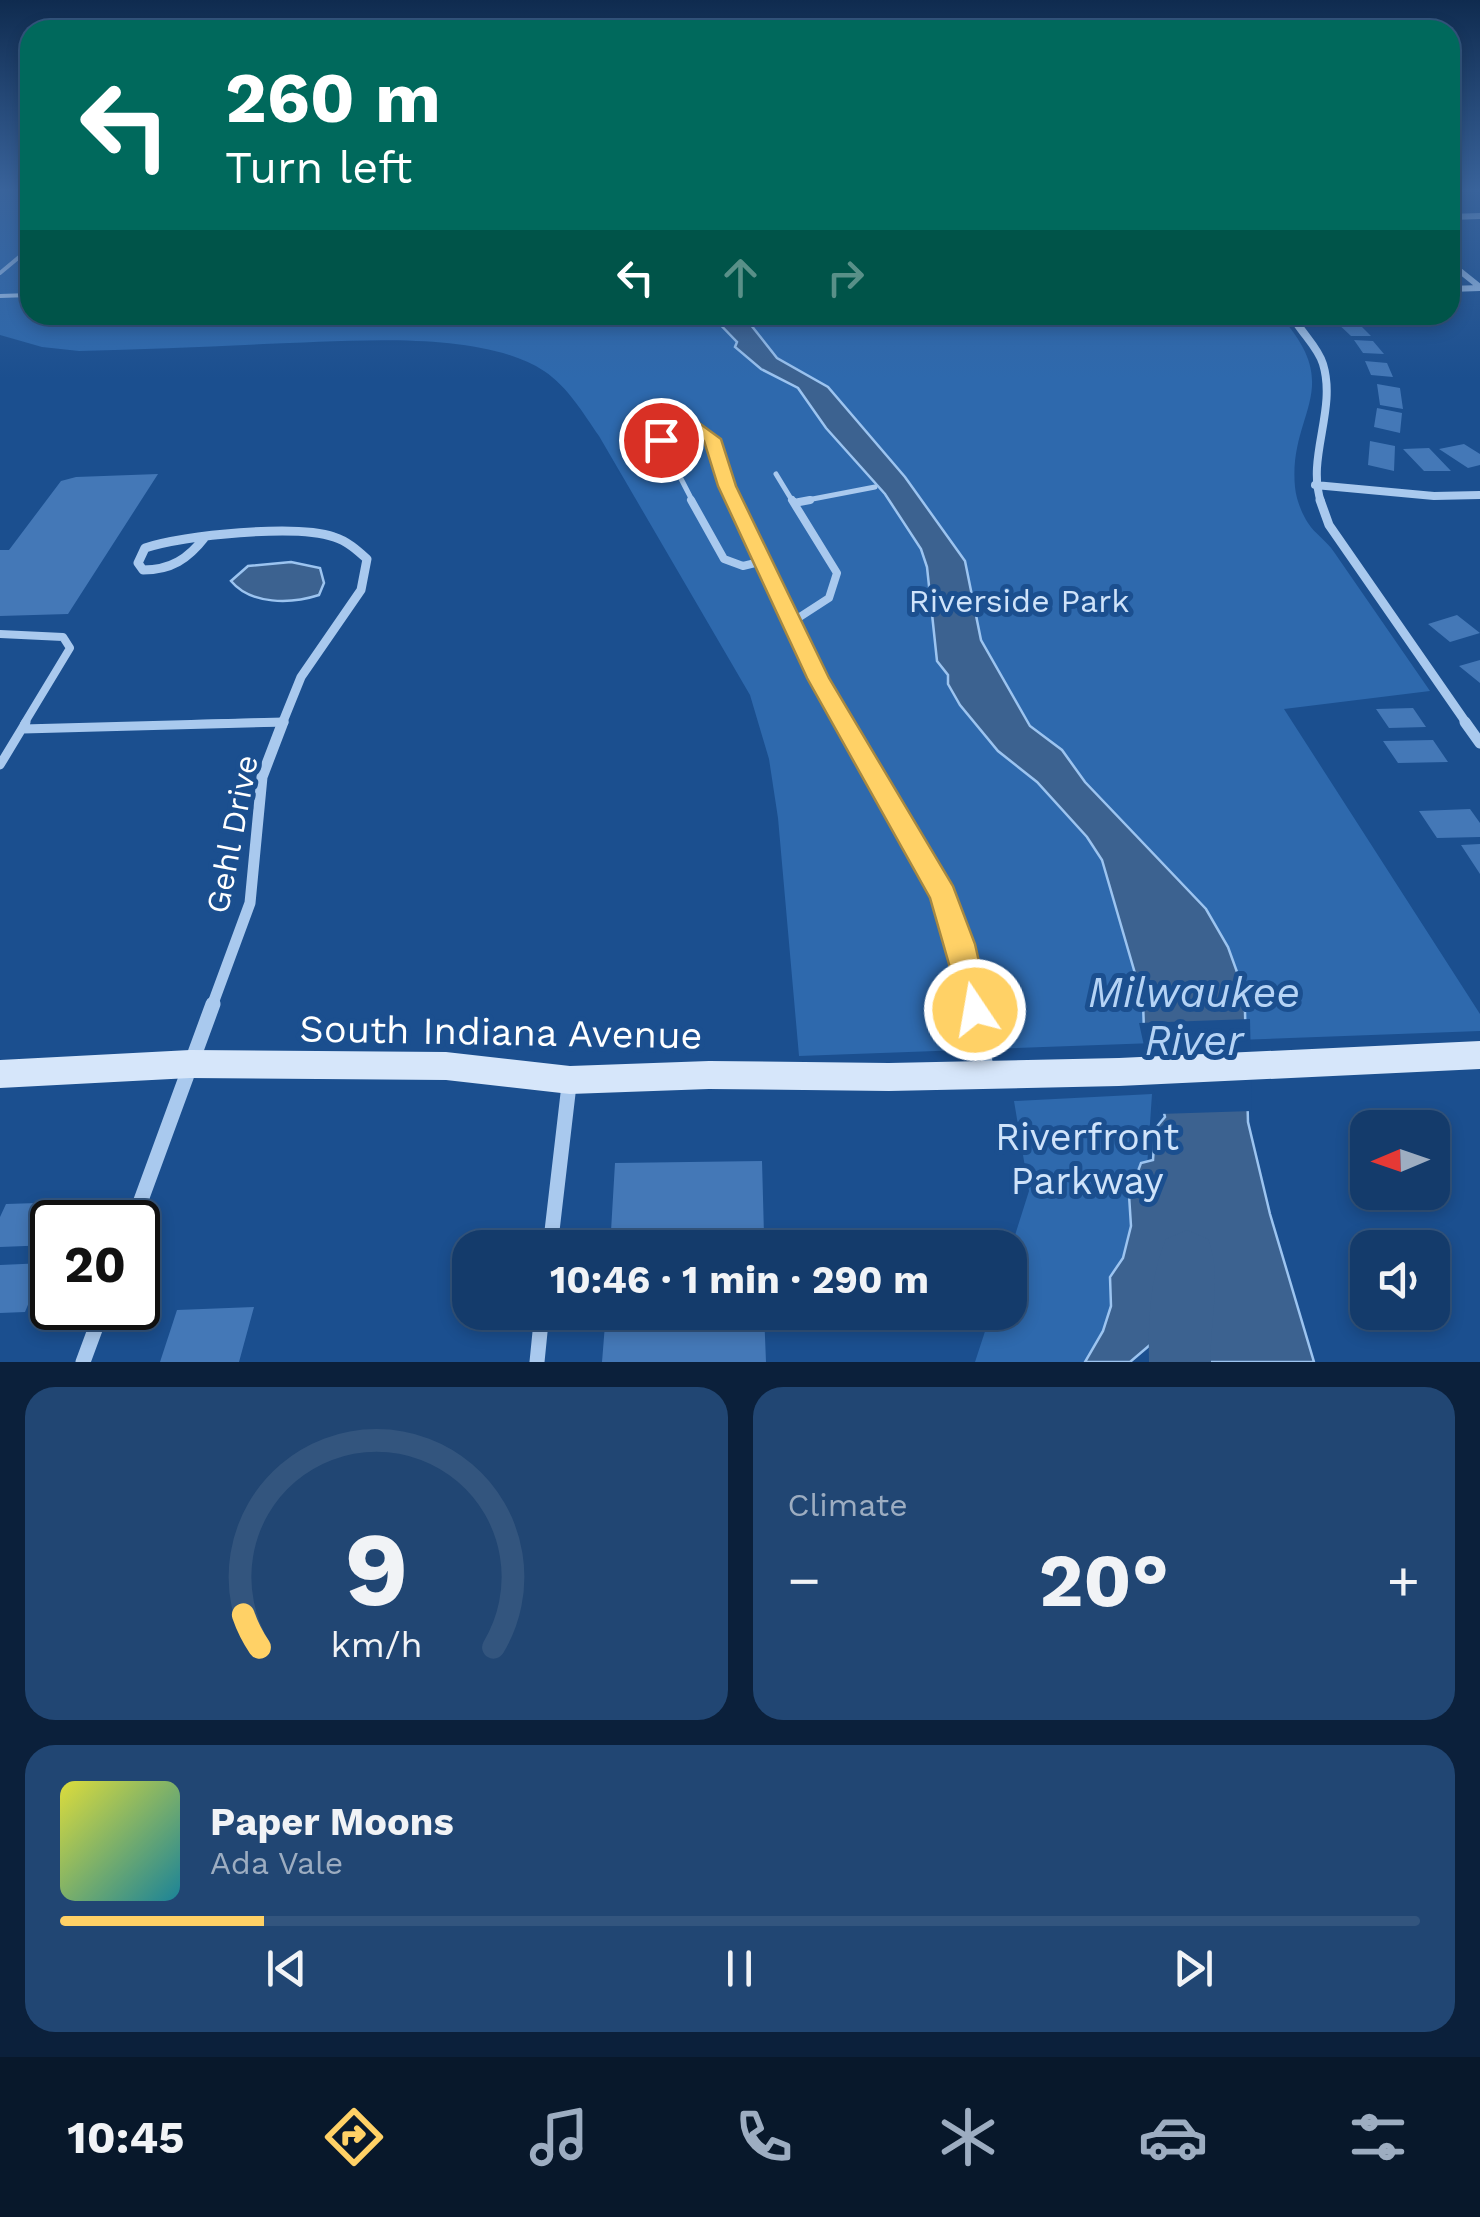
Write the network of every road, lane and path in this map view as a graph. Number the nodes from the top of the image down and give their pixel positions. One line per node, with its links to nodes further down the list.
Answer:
1 (20, 256): 3 (lane)
2 (1460, 271): 4 (street)
3 (0, 273)
4 (1480, 288)
5 (1298, 325): 7 (street)
6 (776, 474): 10 (lane)
7 (1315, 486): 9 (street); 17 (street)
8 (875, 487): 10 (lane)
9 (1480, 495)
10 (794, 504): 13 (lane)
11 (205, 537): 11 (street, Gehl Drive); 15 (street, Gehl Drive)
12 (764, 561): 12 (lane); 13 (lane)
13 (792, 622): 22 (lane)
14 (0, 634): 16 (lane)
15 (284, 722): 16 (lane); 20 (street, Gehl Drive)
16 (23, 729): 18 (lane)
17 (1478, 735)
18 (0, 765)
19 (1480, 1054): 22 (street, South Indiana Avenue)
20 (190, 1064): 21 (street, South Indiana Avenue); 23 (street, South Indiana Avenue); 24 (street, Gehl Drive)
21 (0, 1074)
22 (990, 1076): 23 (street, South Indiana Avenue)
23 (570, 1080): 25 (street)
24 (141, 1200)
25 (552, 1230)
26 (95, 1330): 28 (street)
27 (540, 1330): 29 (street)
28 (83, 1362)
29 (536, 1362)

